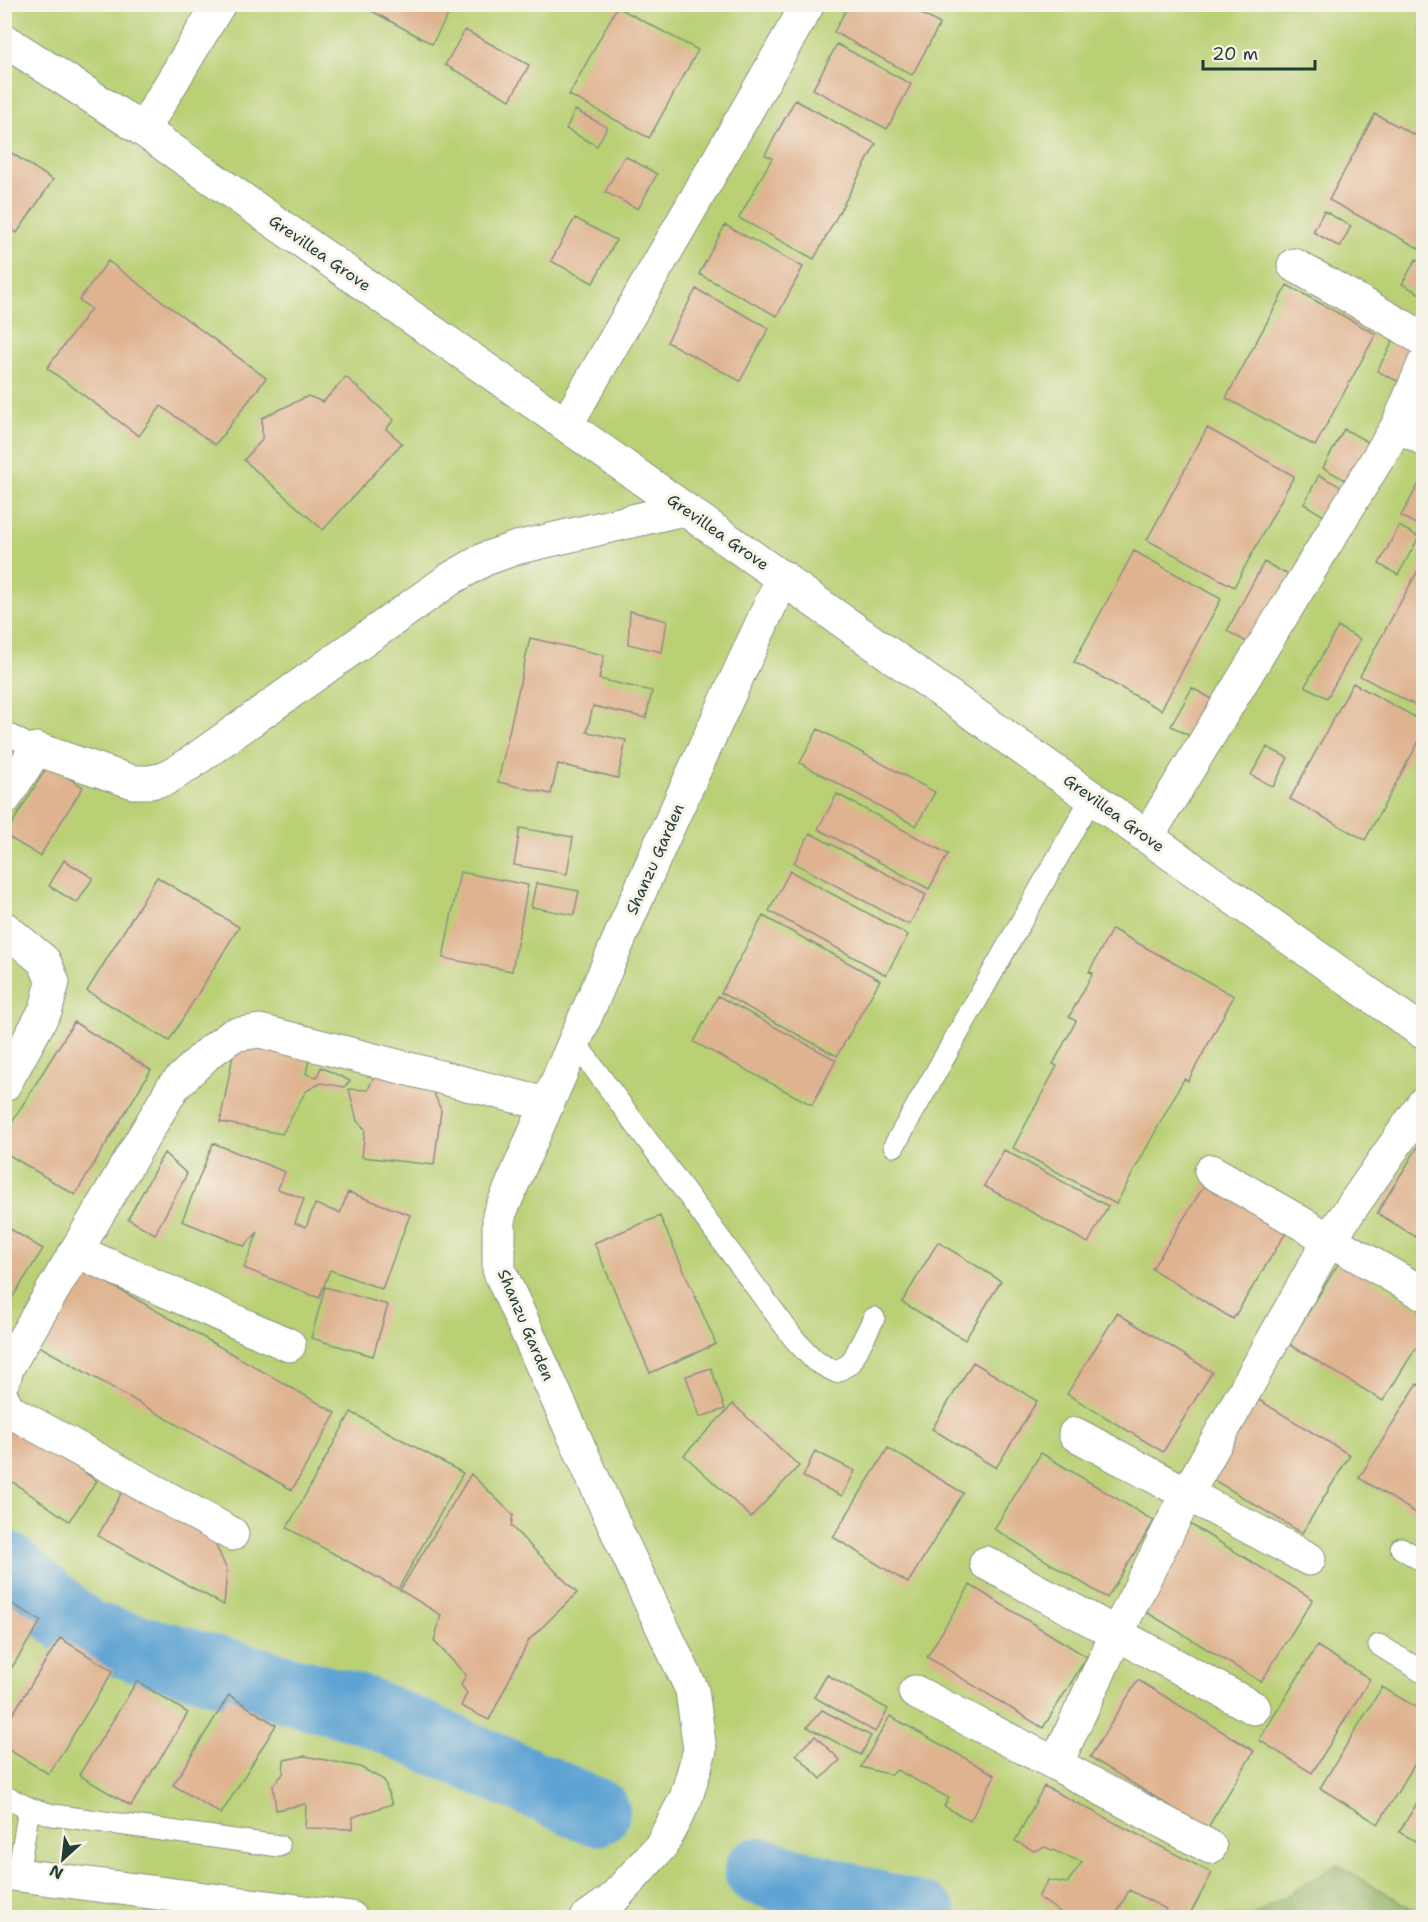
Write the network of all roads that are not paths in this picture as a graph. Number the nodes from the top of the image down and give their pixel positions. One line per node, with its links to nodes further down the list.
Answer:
1 (219, 4): 4 (street)
2 (808, 4): 8 (street)
3 (4, 40): 4 (street, Grevillea Grove)
4 (143, 130): 8 (street, Grevillea Grove)
5 (1294, 265): 6 (street)
6 (1424, 340)
7 (1424, 364): 9 (street)
8 (566, 425): 10 (street, Grevillea Grove)
9 (1411, 432): 16 (street)
10 (684, 509): 11 (street, Grevillea Grove); 13 (street)
11 (783, 577): 14 (street, Grevillea Grove); 19 (street, Shanzu Garden)
12 (4, 732): 13 (lane)
13 (36, 749): 15 (street)
14 (1092, 797): 16 (street, Grevillea Grove); 23 (lane)
15 (4, 799)
16 (1147, 837): 18 (street, Grevillea Grove)
17 (4, 928): 20 (street)
18 (1424, 1033)
19 (574, 1041): 22 (street, Shanzu Garden); 28 (lane)
20 (4, 1085)
21 (1424, 1103): 25 (street)
22 (546, 1104): 26 (street); 51 (street, Shanzu Garden)
23 (894, 1146)
24 (1211, 1171): 25 (street)
25 (1329, 1240): 27 (street); 33 (street)
26 (76, 1251): 29 (street); 30 (street)
27 (1424, 1294)
28 (874, 1318)
29 (290, 1345)
30 (4, 1379)
31 (4, 1401): 34 (street)
32 (1074, 1434): 33 (street)
33 (1187, 1494): 36 (street); 39 (street)
34 (232, 1534)
35 (1401, 1548): 37 (lane)
36 (1309, 1558)
37 (1424, 1562)
38 (986, 1563): 39 (street)
39 (1117, 1633): 43 (street); 44 (street)
40 (1379, 1645): 41 (lane)
41 (1424, 1674)
42 (915, 1692): 44 (street)
43 (1254, 1708)
44 (1056, 1764): 48 (street)
45 (4, 1797): 46 (lane)
46 (29, 1808): 47 (lane); 49 (lane)
47 (279, 1846)
48 (1210, 1847)
49 (11, 1874): 50 (street)
50 (351, 1917)
51 (587, 1917)

